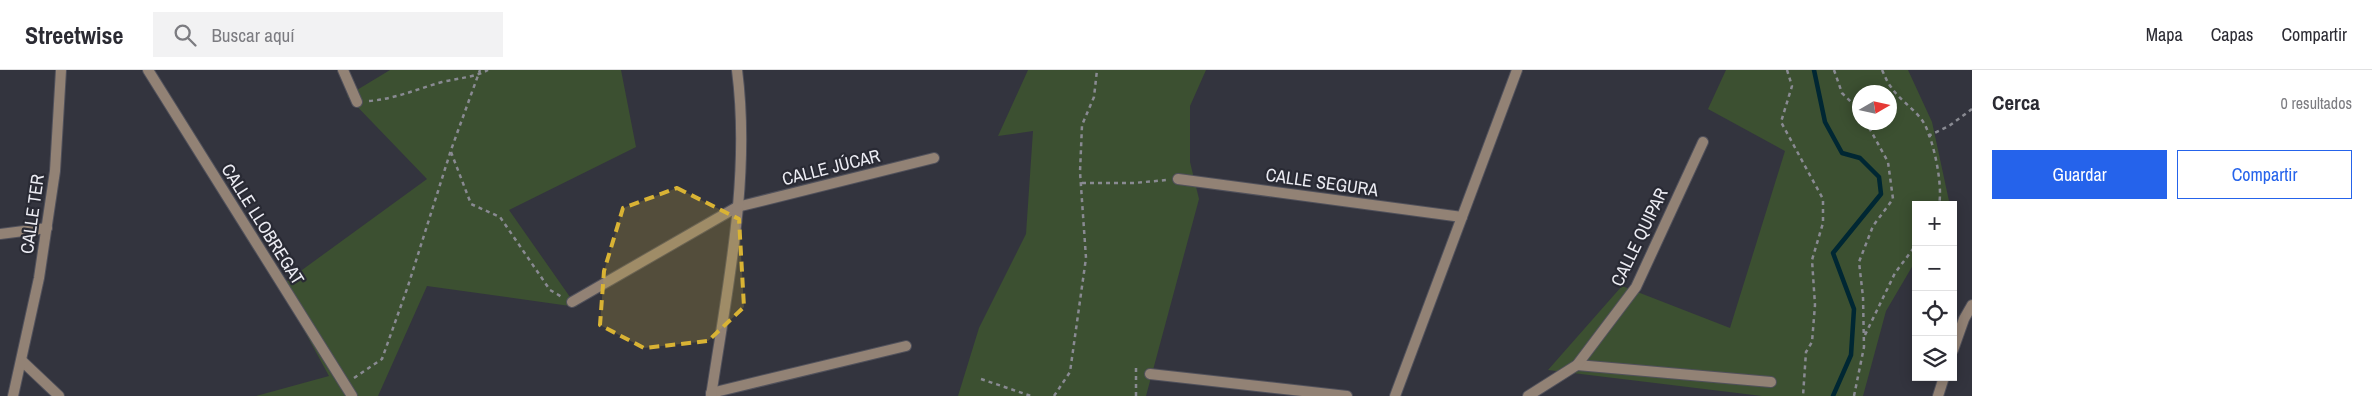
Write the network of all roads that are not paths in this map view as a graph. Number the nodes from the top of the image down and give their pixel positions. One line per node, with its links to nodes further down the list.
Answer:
1 (61, 70): 12 (street, CALLE TER)
2 (148, 70): 26 (street, CALLE LLOBREGAT)
3 (343, 70): 6 (street)
4 (737, 70): 10 (street)
5 (1517, 70): 11 (street)
6 (357, 102)
7 (1703, 142): 19 (street, CALLE QUIPAR)
8 (934, 158): 10 (street, CALLE JÚCAR)
9 (1178, 179): 11 (street, CALLE SEGURA)
10 (737, 207): 14 (street, CALLE JÚCAR); 23 (street)
11 (1462, 217): 28 (street)
12 (47, 228): 13 (street); 18 (street, CALLE TER)
13 (0, 234)
14 (572, 302)
15 (1972, 306): 16 (street)
16 (1957, 339)
17 (906, 346): 23 (street)
18 (22, 361): 24 (street, CALLE TER); 25 (street)
19 (1577, 365): 22 (street); 29 (street, CALLE QUIPAR)
20 (1150, 374): 27 (street)
21 (1943, 381): 30 (street)
22 (1771, 382)
23 (711, 395)
24 (13, 396)
25 (59, 396)
26 (352, 396)
27 (1347, 396)
28 (1395, 396)
29 (1528, 396)
30 (1938, 396)

